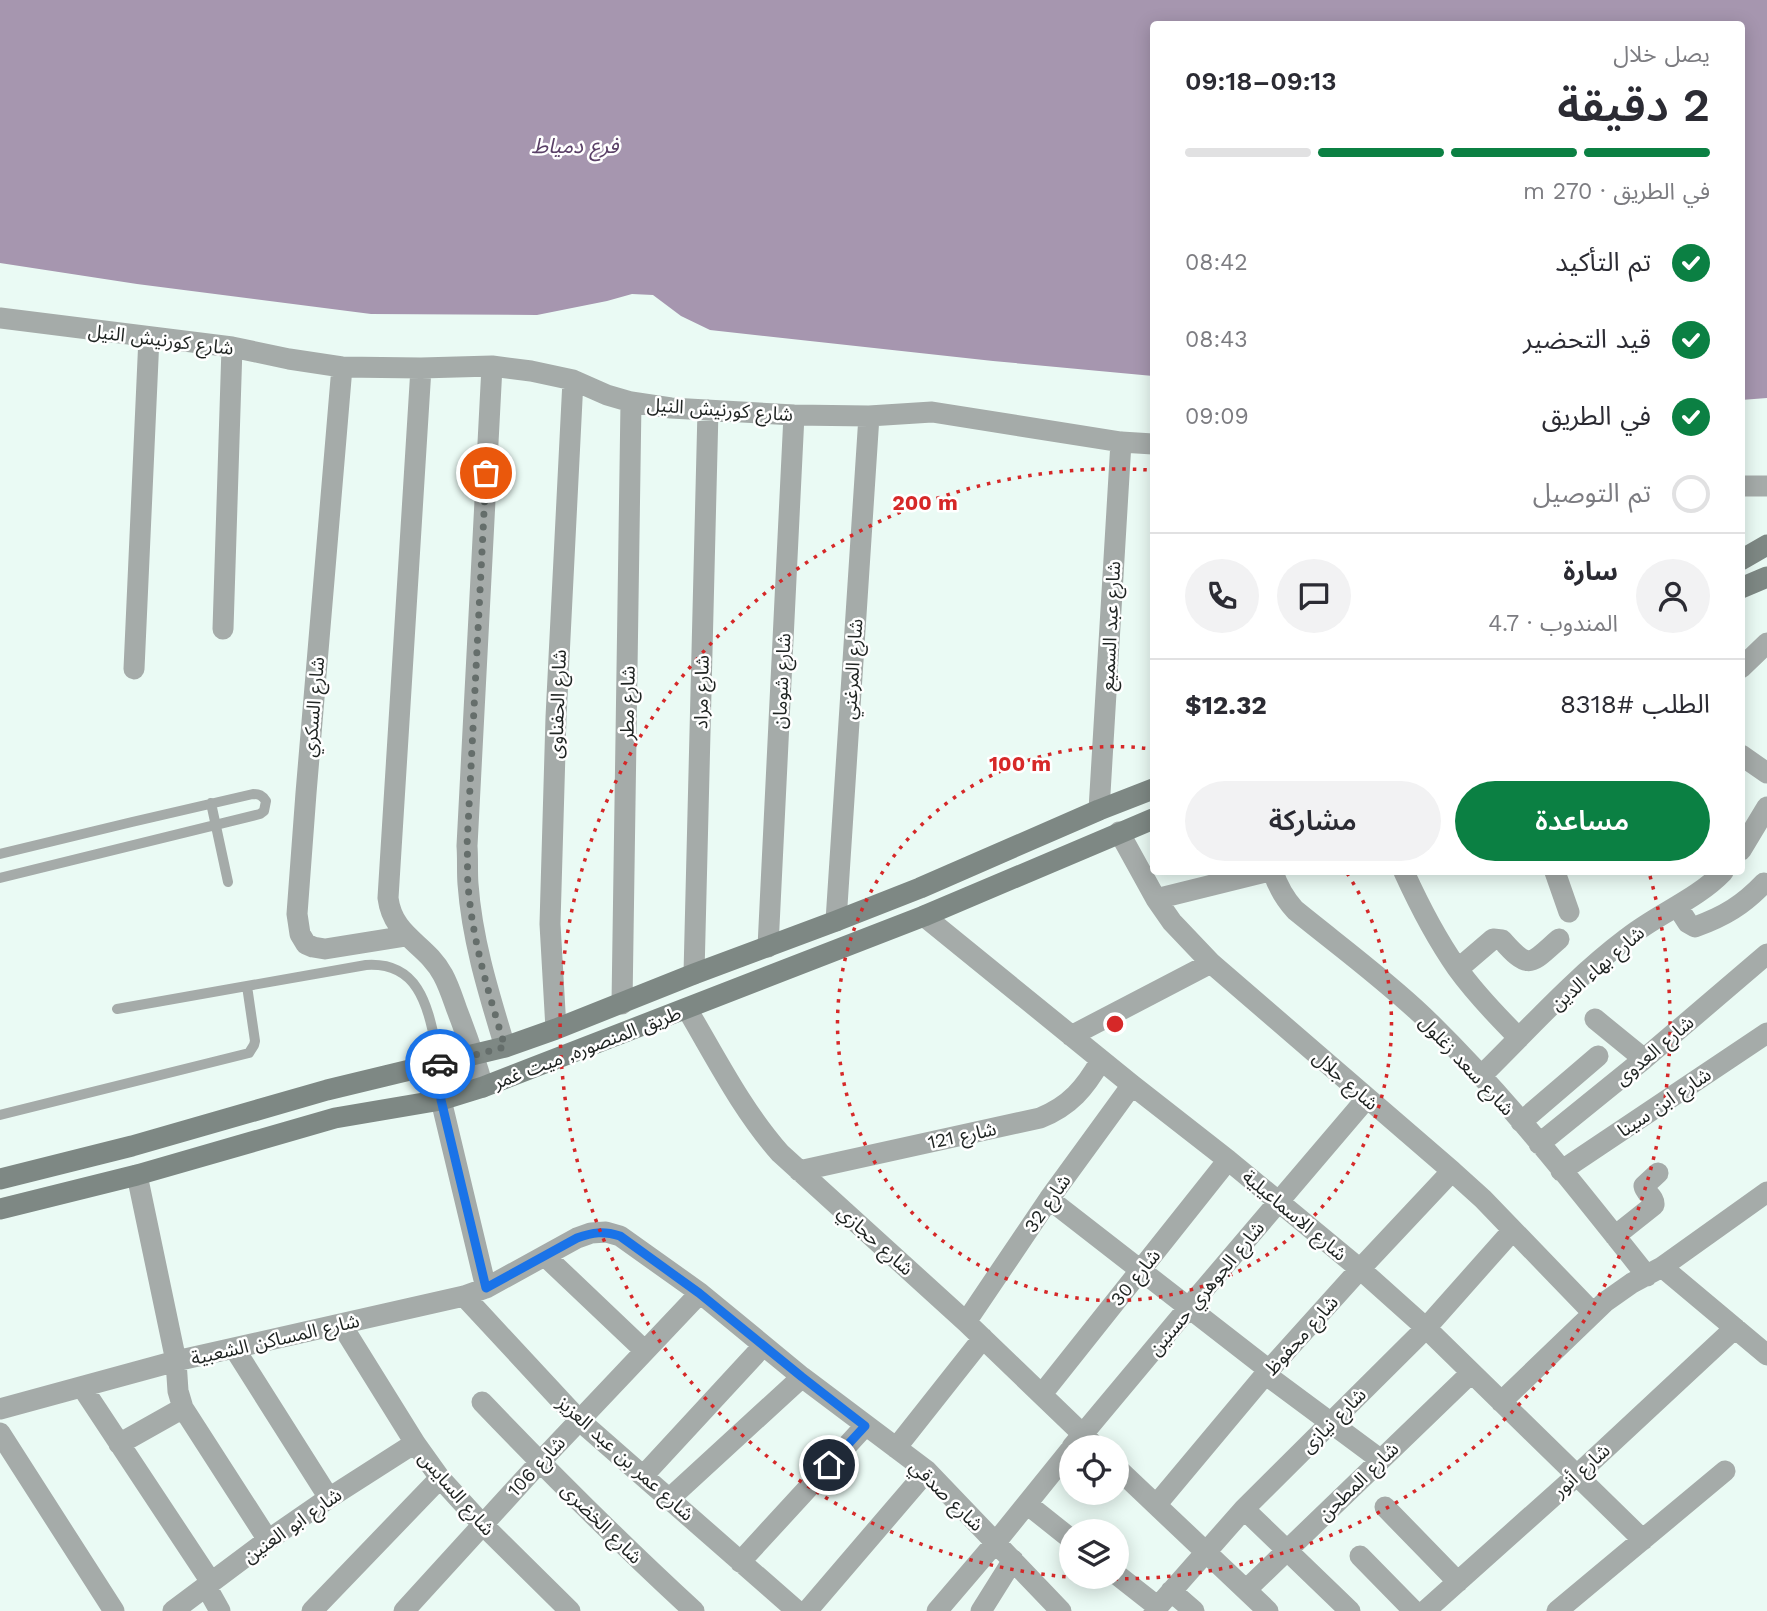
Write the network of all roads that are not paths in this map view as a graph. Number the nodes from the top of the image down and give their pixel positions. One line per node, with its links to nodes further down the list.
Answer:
1 (0, 318): 2 (street, شارع كورنيش النيل)
2 (149, 337): 3 (street, شارع كورنيش النيل); 23 (street)
3 (232, 347): 5 (street, شارع كورنيش النيل); 20 (street)
4 (492, 366): 6 (street, شارع كورنيش النيل); 7 (street, شارع كورنيش النيل); 66 (street)
5 (342, 367): 6 (street, شارع كورنيش النيل); 50 (street, شارع السكري)
6 (421, 368): 50 (street)
7 (573, 380): 8 (street, شارع كورنيش النيل); 62 (street, شارع الحفناوى)
8 (631, 402): 9 (street, شارع كورنيش النيل); 58 (street, شارع مطر)
9 (708, 410): 10 (street, شارع كورنيش النيل); 56 (street, شارع مراد)
10 (794, 415): 11 (street, شارع كورنيش النيل); 52 (street, شارع شومان)
11 (869, 416): 12 (street, شارع كورنيش النيل); 49 (street, شارع المرغني)
12 (1121, 442): 13 (street, شارع كورنيش النيل); 29 (street, شارع عبد السميع)
13 (1150, 444)
14 (1745, 486): 15 (street)
15 (1767, 486)
16 (1767, 545): 17 (main road)
17 (1745, 558)
18 (1767, 577): 19 (main road)
19 (1745, 586)
20 (223, 629)
21 (1767, 643): 22 (street)
22 (1745, 664)
23 (134, 669)
24 (1745, 759): 25 (street)
25 (1767, 773)
26 (1150, 790): 29 (main road, طريق المنصوره, ميت غمر)
27 (211, 803): 31 (lane); 32 (lane); 32 (lane)
28 (1767, 807): 34 (street)
29 (1098, 810): 49 (main road, طريق المنصوره, ميت غمر)
30 (1150, 820): 33 (main road, طريق المنصوره, ميت غمر)
31 (132, 821): 35 (lane); 36 (lane)
32 (216, 825): 35 (lane); 43 (lane)
33 (1119, 832): 45 (street, شارع جلال); 48 (main road, طريق المنصوره, ميت غمر)
34 (1745, 843)
35 (137, 845): 42 (lane)
36 (2, 854): 42 (lane)
37 (1253, 875): 45 (street)
38 (1274, 875): 72 (street, شارع سعد زغلول)
39 (1405, 875): 55 (street)
40 (1556, 875): 47 (street)
41 (1720, 875): 46 (street, شارع بهاء الدين)
42 (5, 877)
43 (228, 882)
44 (1764, 883): 46 (street)
45 (1156, 899): 54 (street, شارع جلال)
46 (1677, 906): 65 (street, شارع بهاء الدين)
47 (1569, 912)
48 (924, 916): 60 (main road, طريق المنصوره, ميت غمر); 64 (street, شارع الاسماعيلية)
49 (836, 921): 52 (main road, طريق المنصوره, ميت غمر)
50 (407, 936): 67 (street)
51 (1559, 939): 55 (street)
52 (768, 947): 56 (main road, طريق المنصوره, ميت غمر)
53 (1767, 954): 69 (street, شارع العدوى)
54 (1210, 963): 64 (street); 75 (street, شارع جلال)
55 (1458, 969): 65 (street)
56 (694, 974): 58 (main road, طريق المنصوره, ميت غمر)
57 (247, 986): 59 (lane); 71 (lane); 77 (lane)
58 (622, 1004): 62 (main road, طريق المنصوره, ميت غمر)
59 (117, 1009)
60 (687, 1009): 74 (main road, طريق المنصوره, ميت غمر); 81 (street, شارع حجازي)
61 (1595, 1019): 69 (street)
62 (556, 1029): 66 (main road, طريق المنصوره, ميت غمر)
63 (1767, 1033): 83 (street, شارع ابن سينا)
64 (1071, 1035): 70 (street, شارع الاسماعيلية)
65 (1519, 1038): 72 (street, شارع بهاء الدين)
66 (505, 1047): 67 (main road, طريق المنصوره, ميت غمر)
67 (474, 1055): 71 (main road, طريق المنصوره, ميت غمر); 74 (street)
68 (1598, 1056): 78 (street)
69 (1644, 1059): 79 (street, شارع العدوى)
70 (1101, 1060): 73 (street, شارع الاسماعيلية); 81 (street, شارع 121)
71 (440, 1063): 76 (street); 86 (main road, طريق المنصوره, ميت غمر)
72 (1480, 1076): 78 (street, شارع سعد زغلول)
73 (1132, 1085): 80 (street, شارع الاسماعيلية); 87 (street, شارع 32)
74 (483, 1087): 76 (main road, طريق المنصوره, ميت غمر)
75 (1367, 1098): 82 (street, شارع جلال); 89 (street, شارع الجوهري حسنين)
76 (441, 1100): 85 (main road, طريق المنصوره, ميت غمر); 97 (street)
77 (0, 1115)
78 (1521, 1122): 79 (street, شارع سعد زغلول)
79 (1539, 1143): 83 (street, شارع سعد زغلول)
80 (1228, 1160): 89 (street, شارع الاسماعيلية); 95 (street, شارع 30)
81 (799, 1171): 102 (street, شارع حجازي)
82 (1452, 1171): 91 (street, شارع جلال); 94 (street, شارع محفوظ)
83 (1561, 1171): 92 (street, شارع سعد زغلول)
84 (1658, 1173): 92 (street)
85 (136, 1175): 90 (main road, طريق المنصوره, ميت غمر); 111 (street)
86 (0, 1179)
87 (1049, 1199): 95 (street); 102 (street, شارع 32)
88 (1764, 1199): 96 (street)
89 (1279, 1202): 94 (street, شارع الاسماعيلية); 100 (street, شارع الجوهري حسنين)
90 (0, 1209)
91 (1513, 1230): 101 (street, شارع جلال); 104 (street, شارع نيازى)
92 (1615, 1236): 96 (street, شارع سعد زغلول)
93 (545, 1256): 97 (street, شارع المساكن الشعبية); 98 (street, شارع صدقي); 109 (street)
94 (1360, 1269): 104 (street, شارع الاسماعيلية); 112 (street, شارع محفوظ)
95 (1141, 1270): 100 (street); 116 (street, شارع 30)
96 (1655, 1271): 101 (street); 105 (street, شارع سعد زغلول)
97 (486, 1288): 99 (street, شارع المساكن الشعبية)
98 (699, 1293): 107 (street, شارع صدقي); 109 (street, شارع 106)
99 (464, 1296): 103 (street, شارع المساكن الشعبية); 121 (street, شارع عمر بن عبد العزيز)
100 (1189, 1307): 112 (street); 126 (street, شارع الجوهري حسنين)
101 (1593, 1313): 118 (street)
102 (966, 1322): 106 (street, شارع حجازي)
103 (341, 1324): 108 (street, شارع المساكن الشعبية); 127 (street, شارع السايس)
104 (1426, 1328): 113 (street, شارع الاسماعيلية); 122 (street, شارع نيازى)
105 (1735, 1328): 110 (street, شارع سعد زغلول); 135 (street, شارع أنور)
106 (983, 1338): 116 (street, شارع حجازي); 129 (street)
107 (763, 1346): 114 (street, شارع صدقي); 136 (street)
108 (234, 1348): 111 (street, شارع المساكن الشعبية); 139 (street)
109 (645, 1351): 121 (street, شارع 106)
110 (1767, 1355)
111 (176, 1361): 115 (street, شارع المساكن الشعبية); 119 (street)
112 (1267, 1372): 122 (street); 142 (street, شارع محفوظ)
113 (1471, 1373): 118 (street, شارع الاسماعيلية); 130 (street, شارع المطحن)
114 (802, 1377): 123 (street, شارع صدقي); 140 (street)
115 (82, 1387): 120 (street, شارع المساكن الشعبية); 128 (street)
116 (1042, 1394): 125 (street, شارع حجازي)
117 (482, 1402): 131 (street, شارع الخضرى)
118 (1501, 1402): 135 (street, شارع الاسماعيلية)
119 (183, 1408): 128 (street); 147 (street)
120 (0, 1409)
121 (579, 1420): 131 (street, شارع 106); 136 (street, شارع عمر بن عبد العزيز)
122 (1331, 1423): 130 (street); 144 (street, شارع نيازى)
123 (865, 1426): 129 (street, شارع صدقي); 154 (street)
124 (0, 1433): 161 (street)
125 (1073, 1435)
126 (1088, 1435)
127 (415, 1443): 137 (street, شارع السايس); 139 (street, شارع ابو العنين)
128 (120, 1444): 157 (street)
129 (896, 1448): 133 (street, شارع صدقي)
130 (1381, 1460): 150 (street, شارع المطحن)
131 (540, 1462): 145 (street, شارع 106); 166 (street, شارع الخضرى)
132 (1059, 1468): 141 (street, شارع الجوهري حسنين)
133 (927, 1471): 149 (street, شارع صدقي); 168 (street)
134 (1725, 1471): 148 (street)
135 (1576, 1475): 148 (street, شارع الاسماعيلية); 155 (street, شارع أنور)
136 (643, 1476): 140 (street, شارع عمر بن عبد العزيز)
137 (440, 1478): 145 (street, شارع السايس); 164 (street)
138 (1129, 1479): 142 (street)
139 (329, 1498): 147 (street, شارع ابو العنين)
140 (668, 1499): 154 (street, شارع عمر بن عبد العزيز)
141 (1027, 1504): 146 (street); 149 (street, شارع الجوهري حسنين)
142 (1156, 1505): 151 (street)
143 (1385, 1507): 155 (street)
144 (1244, 1509): 150 (street); 151 (street, شارع نيازى)
145 (482, 1524): 160 (street, شارع السايس); 165 (street, شارع 106)
146 (1059, 1529)
147 (268, 1540): 157 (street, شارع ابو العنين)
148 (1643, 1541): 177 (street)
149 (996, 1542): 153 (street, شارع صدقي); 169 (street, شارع الجوهري حسنين)
150 (1287, 1551): 158 (street, شارع المطحن); 174 (street)
151 (1205, 1552): 158 (street); 159 (street, شارع نيازى)
152 (1360, 1556): 175 (street)
153 (1013, 1560): 170 (street); 171 (street, شارع صدقي)
154 (740, 1562): 167 (street, شارع عمر بن عبد العزيز)
155 (1458, 1581): 176 (street, شارع أنور)
156 (1129, 1582): 159 (street)
157 (209, 1584): 162 (street, شارع ابو العنين); 163 (street)
158 (1246, 1590): 173 (street)
159 (1161, 1603): 172 (street)
160 (557, 1607)
161 (114, 1611)
162 (173, 1611)
163 (220, 1611)
164 (312, 1611)
165 (404, 1611)
166 (694, 1611)
167 (797, 1611)
168 (807, 1611)
169 (937, 1611)
170 (981, 1611)
171 (1061, 1611)
172 (1194, 1611)
173 (1268, 1611)
174 (1350, 1611)
175 (1414, 1611)
176 (1425, 1611)
177 (1557, 1611)

